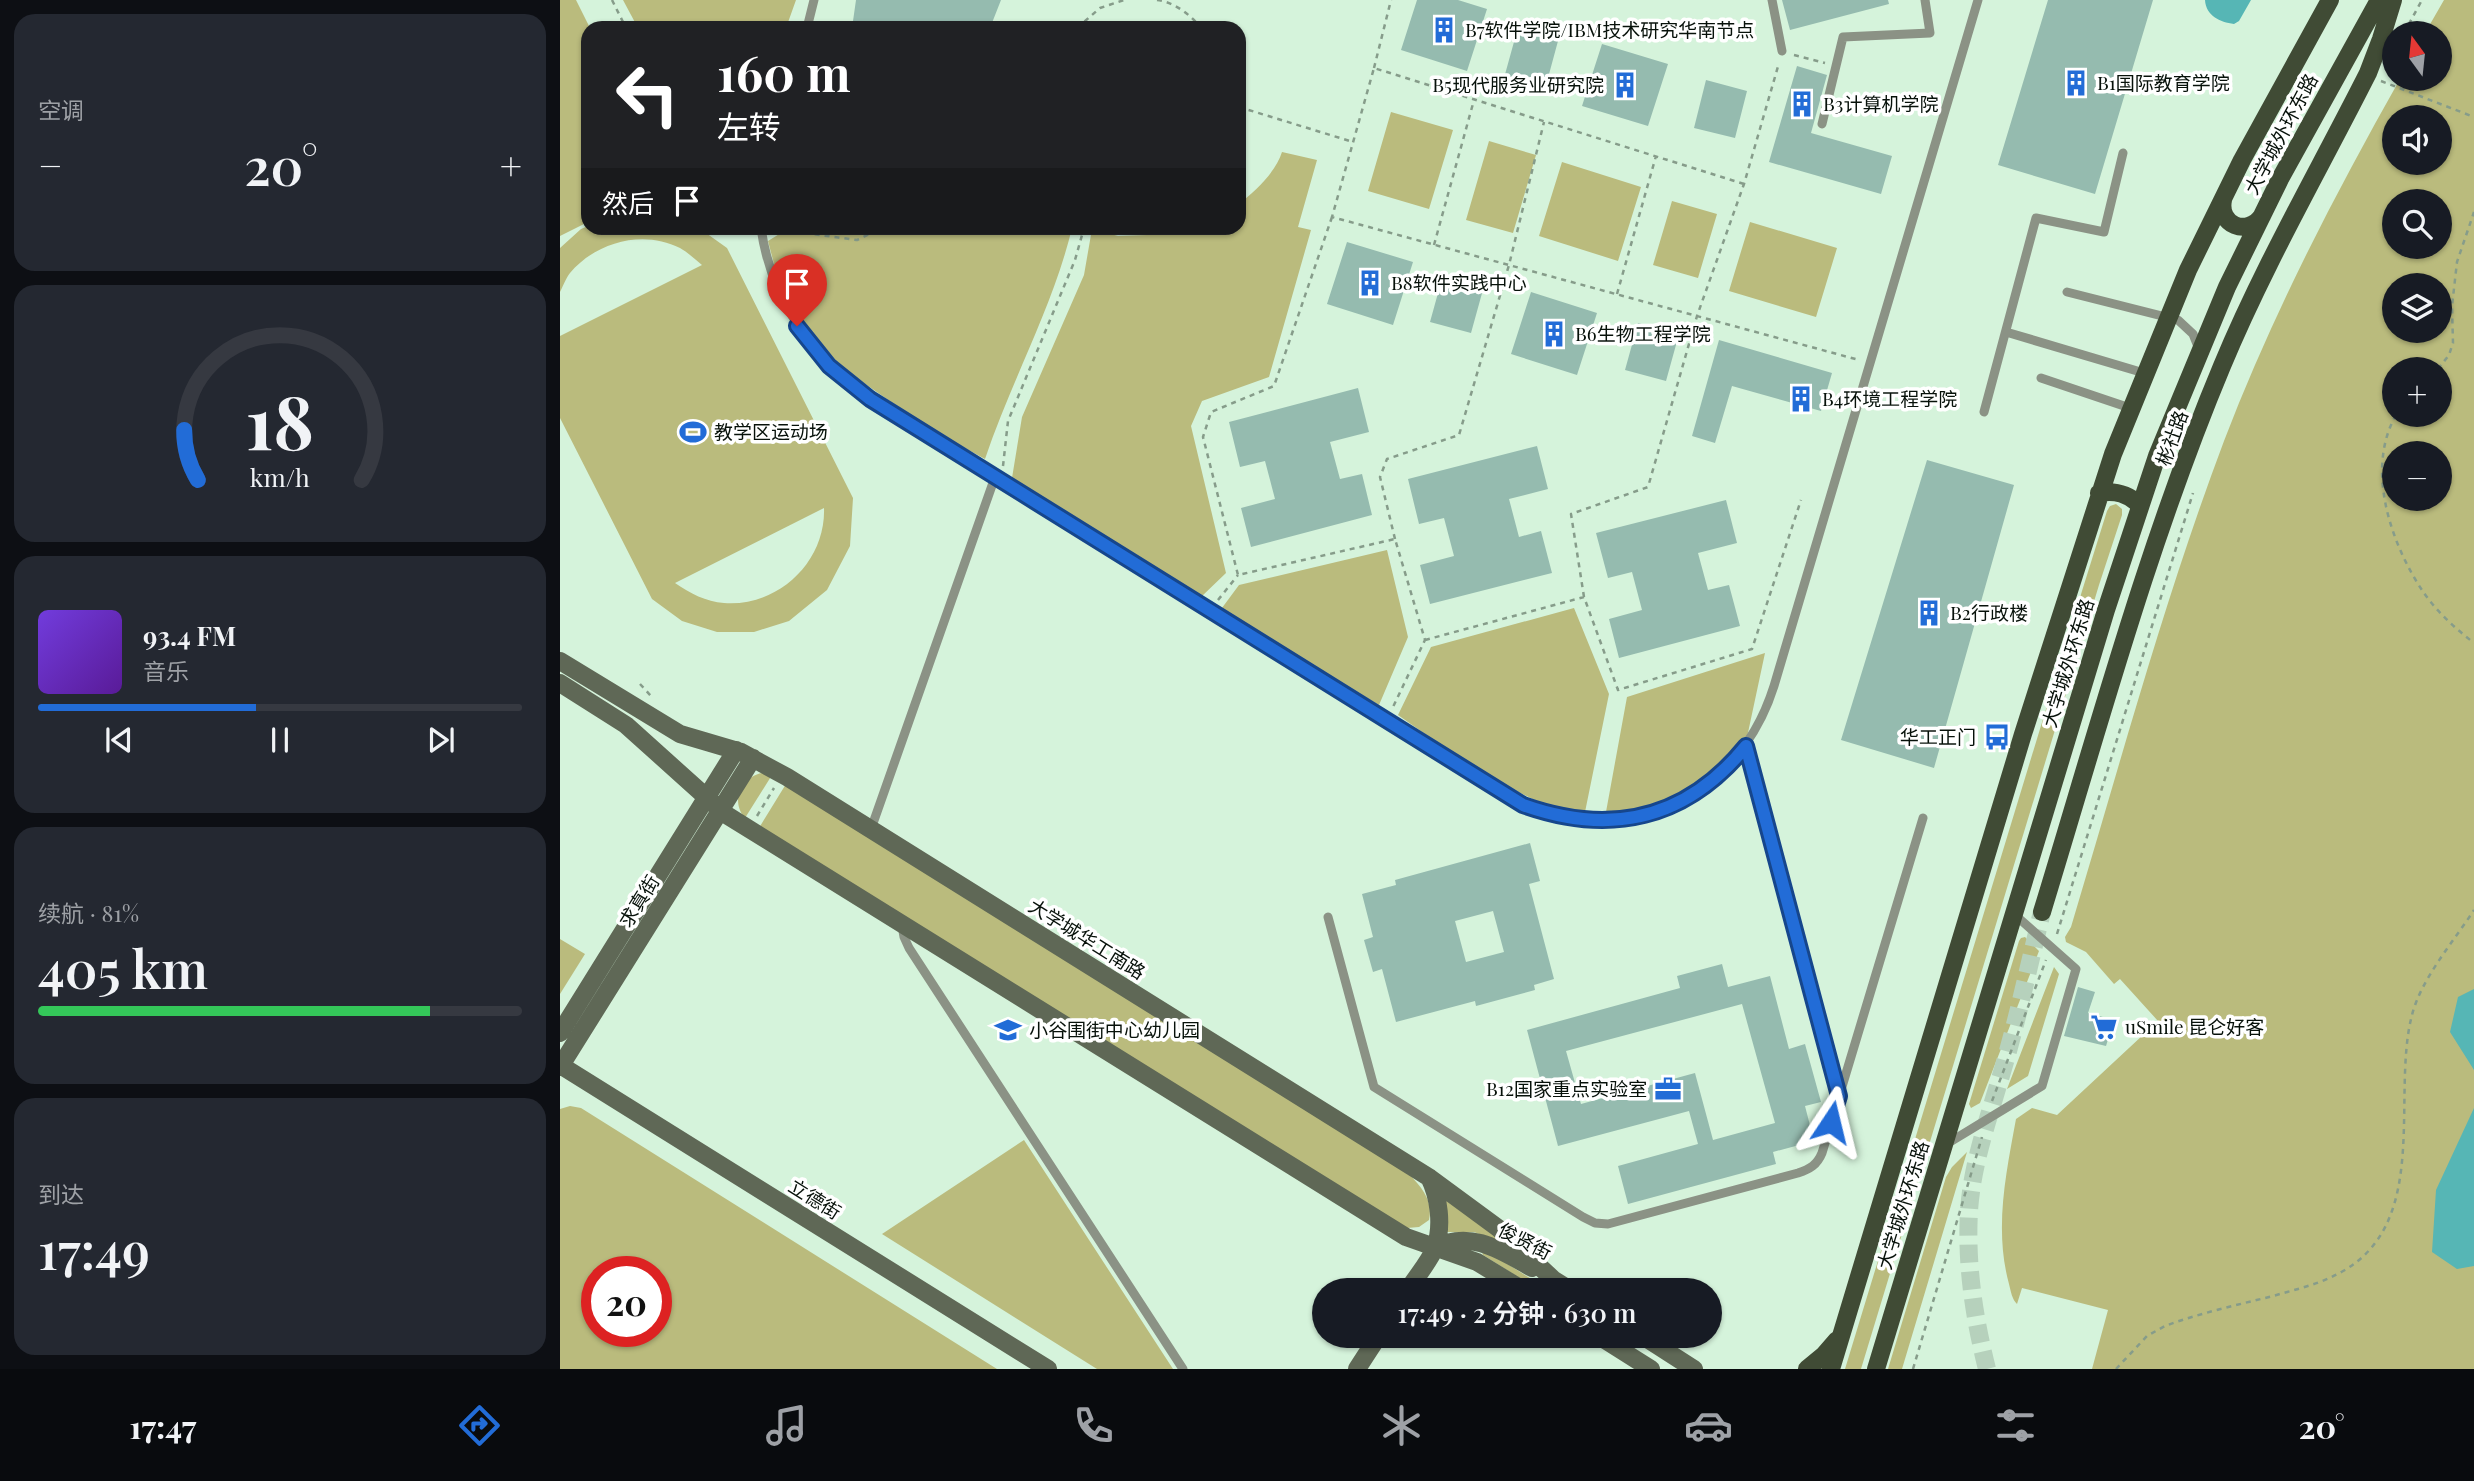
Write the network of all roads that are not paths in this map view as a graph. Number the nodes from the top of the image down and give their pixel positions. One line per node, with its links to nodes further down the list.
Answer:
1 (814, 0): 8 (lane)
2 (1772, 0): 9 (lane)
3 (1925, 0): 10 (lane)
4 (1978, 0): 28 (lane)
5 (2330, 0): 12 (main road, 大学城外环东路)
6 (2379, 0): 13 (main road, 大学城外环东路)
7 (2393, 0): 34 (main road, 彬社路)
8 (809, 21)
9 (1782, 51)
10 (1822, 124)
11 (2123, 153): 17 (lane)
12 (2224, 197): 13 (main road); 16 (main road, 大学城外环东路)
13 (2262, 215): 18 (main road, 大学城外环东路)
14 (764, 235): 23 (lane)
15 (2067, 292): 16 (lane)
16 (2168, 316): 18 (lane); 19 (main road, 大学城外环东路)
17 (2006, 332): 19 (lane); 22 (lane)
18 (2200, 351): 25 (main road, 大学城外环东路)
19 (2144, 373): 21 (main road, 大学城外环东路)
20 (2041, 378): 21 (lane)
21 (2130, 408): 24 (main road, 大学城外环东路)
22 (1984, 412)
23 (995, 477): 28 (lane); 33 (lane)
24 (2099, 493): 25 (main road); 48 (main road, 大学城外环东路)
25 (2140, 505): 35 (main road, 大学城外环东路)
26 (560, 662): 29 (main road, 大学城华工南路)
27 (560, 683): 31 (main road)
28 (1746, 746): 40 (lane)
29 (736, 750): 30 (main road, 大学城华工南路); 31 (main road, 求真街)
30 (753, 758): 31 (main road, 求真街); 33 (main road, 大学城华工南路)
31 (714, 804): 37 (main road); 38 (main road, 求真街); 39 (main road, 求真街)
32 (1923, 818): 40 (lane)
33 (871, 829): 42 (main road, 大学城华工南路)
34 (2042, 912)
35 (2013, 914): 41 (main road, 大学城外环东路); 41 (lane)
36 (1328, 918): 40 (lane)
37 (902, 923): 43 (main road); 53 (lane)
38 (560, 1033)
39 (560, 1066): 52 (main road, 立德街)
40 (1839, 1096)
41 (1943, 1146): 59 (main road, 大学城外环东路)
42 (1429, 1177): 43 (main road); 47 (main road, 大学城华工南路)
43 (1435, 1248): 44 (main road); 45 (main road); 46 (main road, 俊贤街)
44 (1416, 1278)
45 (1503, 1278)
46 (1550, 1278)
47 (1552, 1278)
48 (1844, 1329): 57 (main road); 58 (main road, 大学城外环东路)
49 (1371, 1348): 54 (main road)
50 (1618, 1348): 55 (main road)
51 (1661, 1348): 56 (main road)
52 (1048, 1369)
53 (1183, 1369)
54 (1357, 1369)
55 (1651, 1369)
56 (1694, 1369)
57 (1807, 1369)
58 (1831, 1369)
59 (1876, 1369)

